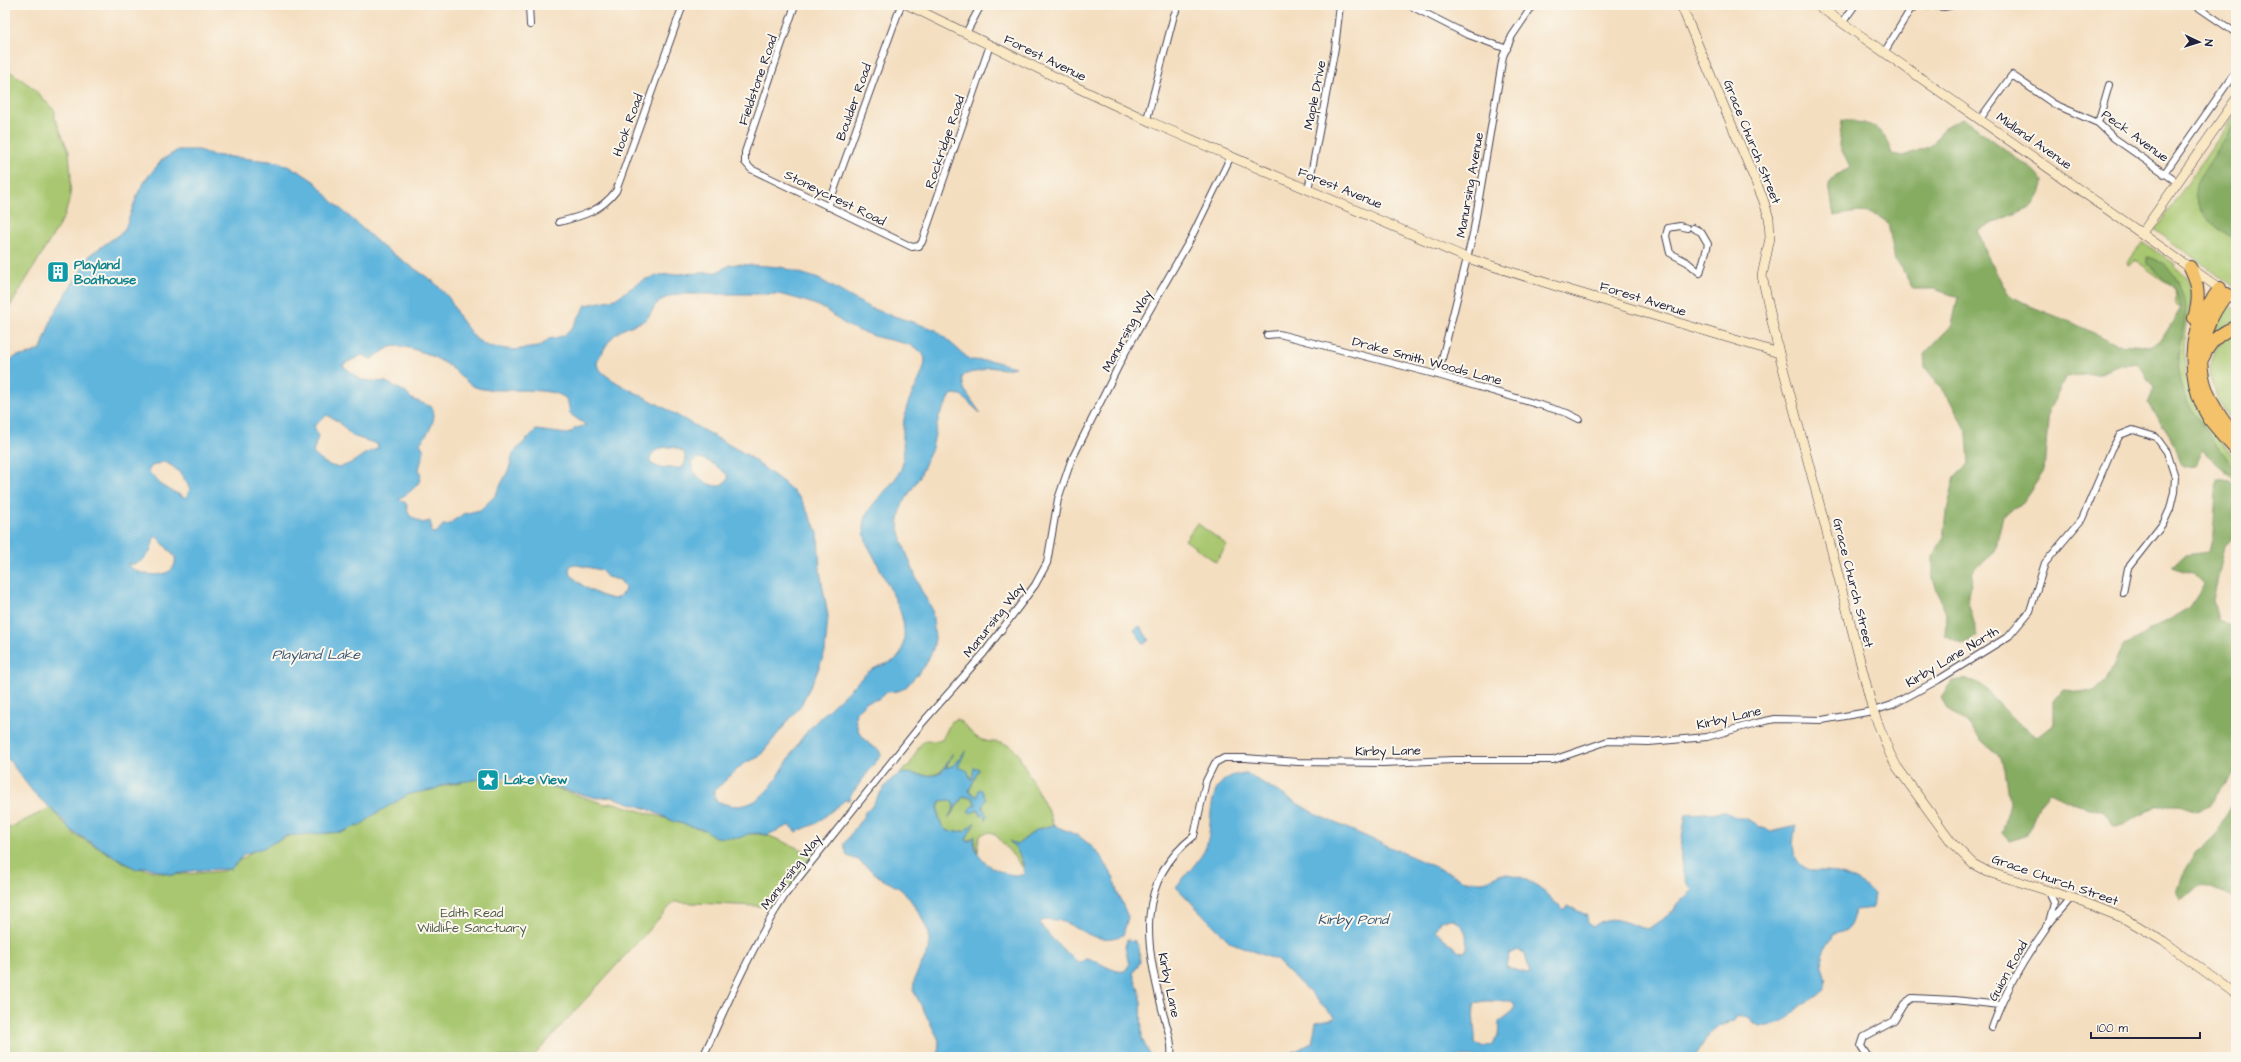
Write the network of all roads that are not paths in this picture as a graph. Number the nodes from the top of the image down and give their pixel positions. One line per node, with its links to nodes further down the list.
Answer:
1 (529, 5): 19 (street)
2 (683, 5): 37 (street, Hook Road)
3 (795, 5): 32 (street, Fieldstone Road)
4 (901, 5): 36 (street, Boulder Road)
5 (908, 5): 20 (street, Forest Avenue)
6 (981, 5): 20 (street)
7 (1179, 5): 28 (street)
8 (1340, 5): 35 (street, Maple Drive)
9 (1409, 5): 23 (street)
10 (1533, 5): 23 (street, Manursing Avenue)
11 (1681, 5): 46 (street, Grace Church Street)
12 (1816, 5): 18 (street, Midland Avenue)
13 (1855, 5): 18 (street)
14 (1917, 5): 24 (street)
15 (1926, 5): 16 (street)
16 (1953, 5)
17 (2195, 5): 21 (street)
18 (1843, 22): 24 (street, Midland Avenue)
19 (530, 25)
20 (966, 33): 22 (street, Forest Avenue)
21 (2236, 33)
22 (990, 45): 28 (street, Forest Avenue); 40 (street, Rockridge Road)
23 (1506, 49): 41 (street, Manursing Avenue)
24 (1885, 51): 29 (street, Midland Avenue)
25 (2236, 71): 33 (street, Peck Avenue)
26 (2109, 84): 30 (street)
27 (2236, 99): 34 (street)
28 (1147, 119): 31 (street, Forest Avenue)
29 (1980, 119): 30 (street, Peck Avenue); 39 (street, Midland Avenue)
30 (2098, 123): 33 (street, Peck Avenue)
31 (1231, 156): 35 (street, Forest Avenue); 60 (street, Manursing Way)
32 (745, 162): 36 (street, Stoneycrest Road)
33 (2164, 174): 34 (street, Peck Avenue)
34 (2177, 182): 39 (street)
35 (1308, 190): 41 (street, Forest Avenue)
36 (828, 207): 40 (street, Stoneycrest Road)
37 (559, 222)
38 (1690, 228): 38 (street)
39 (2142, 233): 42 (street, Midland Avenue)
40 (918, 246)
41 (1467, 258): 46 (street, Forest Avenue); 48 (street, Manursing Avenue)
42 (2190, 267): 43 (street, Midland Avenue); 47 (highway)
43 (2228, 294): 47 (highway)
44 (2236, 327): 47 (highway)
45 (1267, 335): 48 (street, Drake Smith Woods Lane)
46 (1778, 352): 53 (street, Grace Church Street)
47 (2197, 368): 50 (highway); 51 (highway)
48 (1438, 375): 49 (street, Drake Smith Woods Lane)
49 (1578, 419)
50 (2236, 436)
51 (2236, 450)
52 (2123, 593): 53 (street, Kirby Lane North)
53 (1872, 712): 54 (street, Grace Church Street); 61 (street, Kirby Lane)
54 (2049, 892): 55 (street, Grace Church Street); 56 (street, Guion Road)
55 (2071, 898): 56 (street, Guion Road); 57 (street, Grace Church Street)
56 (2046, 927): 58 (street, Guion Road)
57 (2236, 994)
58 (2000, 1005): 59 (street, Guion Road); 62 (street)
59 (1992, 1028)
60 (703, 1057)
61 (1171, 1057)
62 (1868, 1057)

